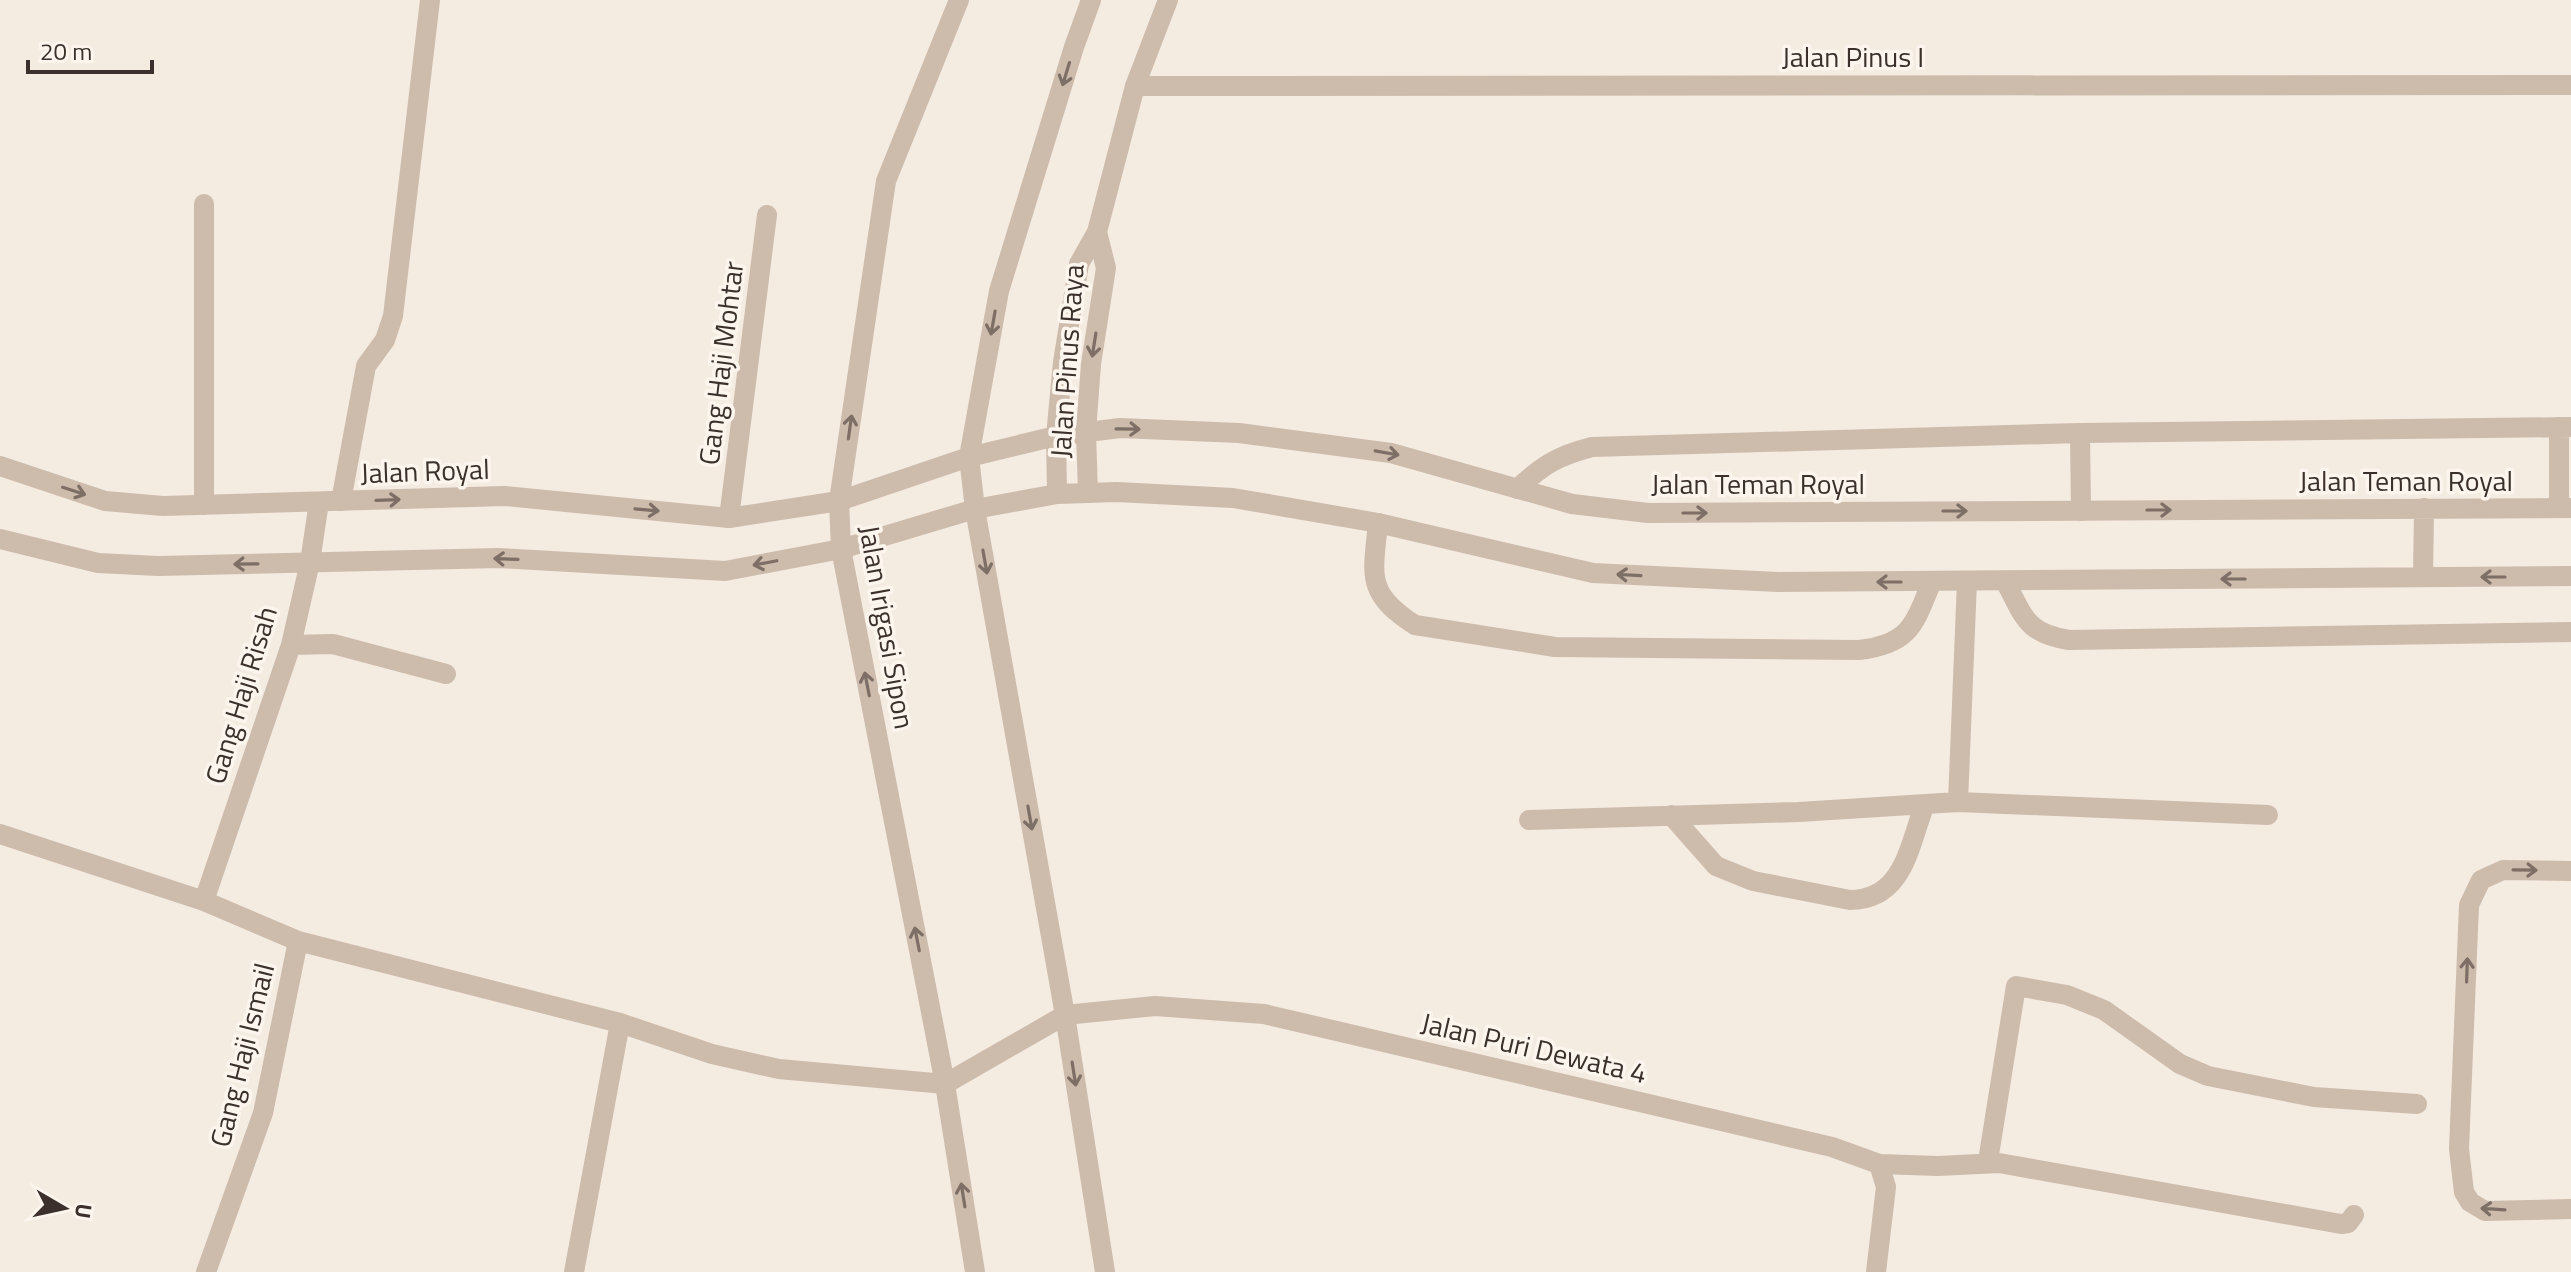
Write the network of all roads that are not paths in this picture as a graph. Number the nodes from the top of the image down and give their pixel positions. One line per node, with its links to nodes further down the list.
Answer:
1 (430, 0): 20 (street)
2 (959, 0): 19 (street, Jalan Irigasi Sipon, one-way to 2)
3 (1091, 0): 14 (street, one-way to 14)
4 (1168, 0): 6 (street, Jalan Pinus Raya)
5 (2571, 85): 6 (street, Jalan Pinus I)
6 (1135, 86): 9 (street, Jalan Pinus Raya)
7 (204, 204): 22 (street)
8 (767, 215): 27 (street, Gang Haji Mohtar)
9 (1097, 232): 11 (street, Jalan Pinus Raya, one-way to 11); 13 (street, Jalan Pinus Raya)
10 (2565, 427): 12 (street); 24 (street)
11 (1086, 432): 13 (street, Jalan Teman Royal); 16 (street, Jalan Teman Royal, one-way to 16); 17 (street, Jalan Pinus Raya)
12 (2080, 433): 16 (street); 26 (street)
13 (1056, 436): 14 (street, Jalan Teman Royal); 18 (street, Jalan Pinus Raya)
14 (964, 459): 19 (street, Jalan Teman Royal); 25 (street)
15 (0, 466): 22 (street, Jalan Royal, one-way to 22)
16 (1517, 489): 26 (street, Jalan Teman Royal, one-way to 26)
17 (1088, 493): 18 (street); 28 (street)
18 (1057, 494): 25 (street)
19 (847, 498): 27 (street, Jalan Royal); 30 (street, Jalan Irigasi Sipon)
20 (341, 501): 21 (street, Jalan Royal); 27 (street, Jalan Royal, one-way to 27)
21 (319, 502): 22 (street, Jalan Royal); 31 (street, Gang Haji Risah)
22 (204, 505)
23 (2424, 508): 24 (street, Jalan Teman Royal); 26 (street, Jalan Teman Royal, one-way to 23); 33 (street)
24 (2565, 508)
25 (969, 511): 30 (street); 49 (street, one-way to 49)
26 (2081, 511)
27 (729, 518)
28 (1378, 523): 34 (street, one-way to 28); 34 (street)
29 (0, 539): 31 (street, one-way to 29)
30 (849, 546): 31 (street, one-way to 31); 51 (street, Jalan Irigasi Sipon, one-way to 30)
31 (310, 562): 38 (street, Gang Haji Risah)
32 (2571, 576): 33 (street, one-way to 33)
33 (2423, 577): 36 (street, one-way to 36)
34 (1932, 581): 35 (street)
35 (1967, 581): 36 (street); 40 (street)
36 (2005, 581): 37 (street)
37 (2571, 632)
38 (291, 645): 39 (street); 47 (street, Gang Haji Risah)
39 (446, 674)
40 (1958, 802): 41 (street); 43 (street)
41 (1925, 804): 42 (street); 42 (street)
42 (1671, 815): 44 (street)
43 (2268, 815)
44 (1529, 820)
45 (0, 834): 47 (street)
46 (2571, 871): 55 (street, one-way to 46)
47 (204, 901): 48 (street)
48 (298, 941): 50 (street); 57 (street, Gang Haji Ismail)
49 (1065, 1015): 51 (street); 54 (street, Jalan Puri Dewata 4); 60 (street, one-way to 60)
50 (620, 1023): 51 (street); 58 (street)
51 (945, 1084): 59 (street, Jalan Irigasi Sipon, one-way to 51)
52 (2417, 1104): 53 (street)
53 (1988, 1161): 54 (street, Jalan Puri Dewata 4); 56 (street, Jalan Puri Dewata 4)
54 (1879, 1164): 61 (street)
55 (2571, 1209)
56 (2354, 1215)
57 (206, 1272)
58 (574, 1272)
59 (975, 1272)
60 (1105, 1272)
61 (1876, 1272)

